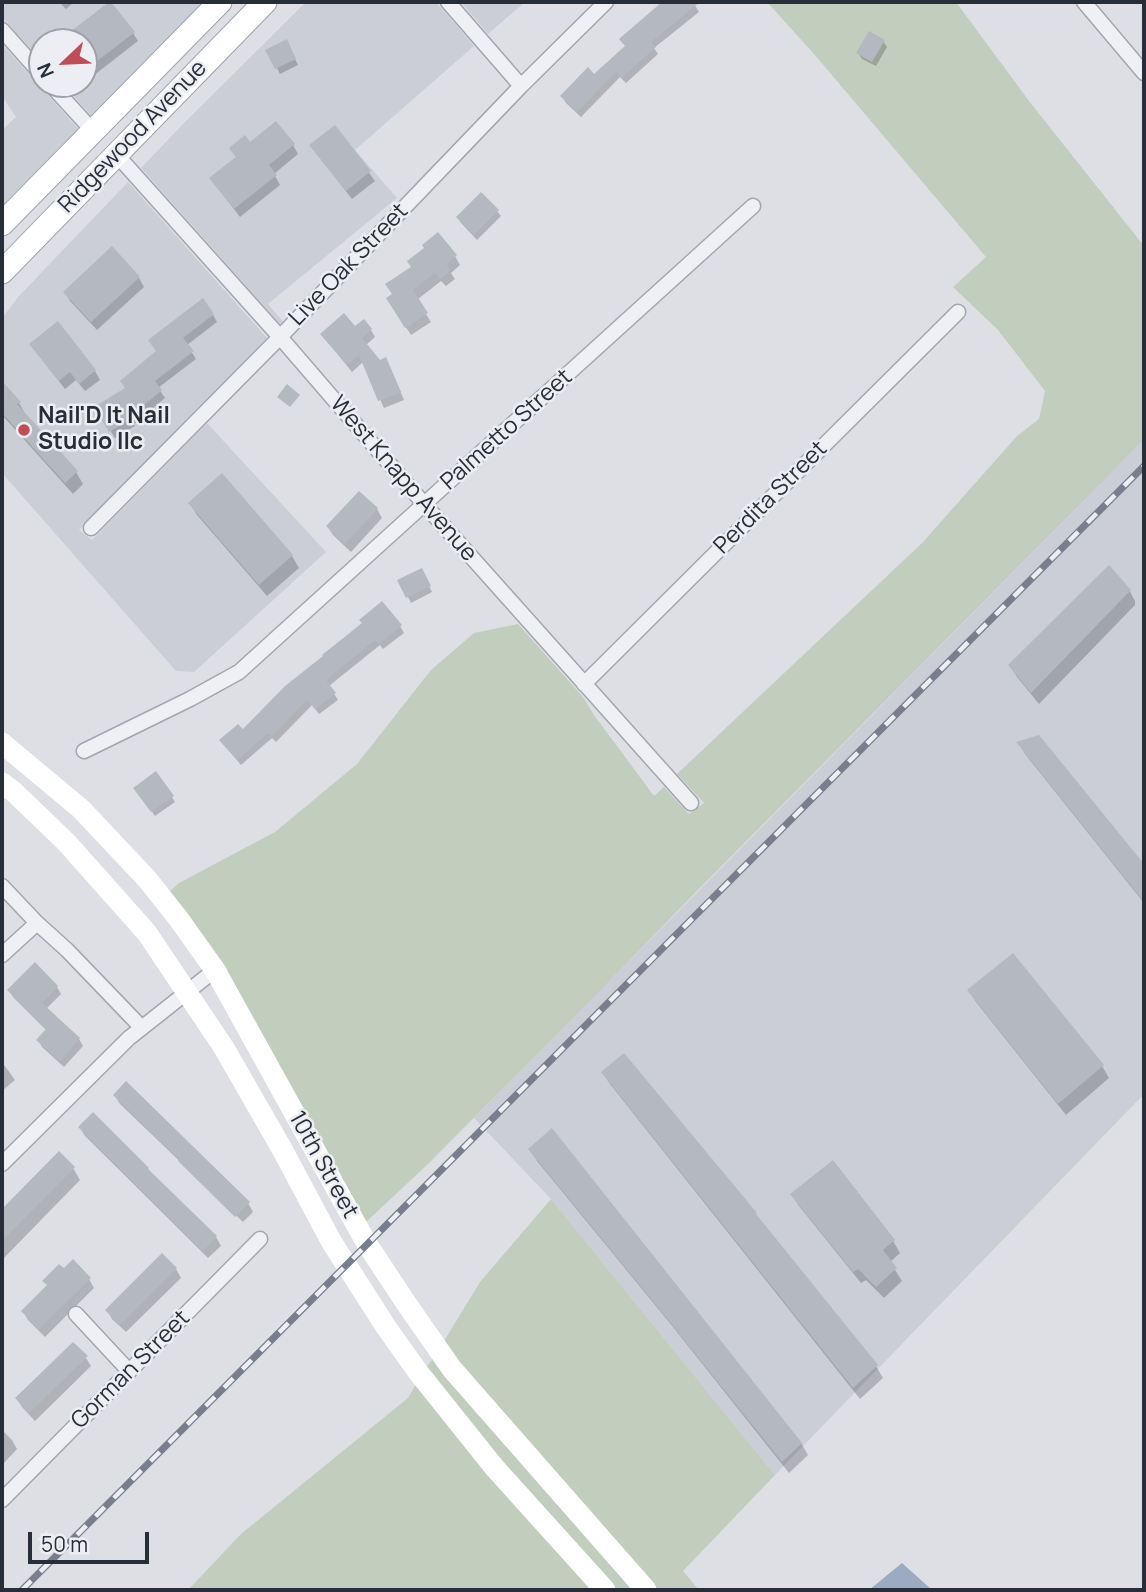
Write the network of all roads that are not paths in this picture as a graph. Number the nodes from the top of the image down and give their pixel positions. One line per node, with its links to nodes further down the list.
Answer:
1 (220, 2): 10 (main road, Ridgewood Avenue)
2 (265, 2): 13 (main road, Ridgewood Avenue)
3 (449, 2): 9 (street)
4 (606, 2): 9 (street, Live Oak Street)
5 (1084, 2): 8 (street)
6 (2, 30): 7 (street)
7 (28, 59)
8 (1144, 73)
9 (521, 86): 19 (street, Live Oak Street)
10 (127, 96): 12 (main road, Ridgewood Avenue); 13 (main road)
11 (63, 98): 12 (street)
12 (93, 131): 14 (main road); 16 (main road, Ridgewood Avenue)
13 (116, 154): 14 (main road, Ridgewood Avenue); 19 (street, West Knapp Avenue)
14 (79, 192): 17 (main road, Ridgewood Avenue)
15 (753, 206): 20 (street, Palmetto Street)
16 (2, 224)
17 (2, 272)
18 (958, 312): 22 (street, Perdita Street)
19 (280, 337): 20 (street, West Knapp Avenue); 21 (street, Live Oak Street)
20 (425, 505): 22 (street, West Knapp Avenue); 24 (street, Palmetto Street)
21 (92, 528)
22 (584, 684): 26 (street, West Knapp Avenue)
23 (2, 743): 30 (street, 10th Street)
24 (84, 751)
25 (2, 783): 31 (street, 10th Street)
26 (691, 803)
27 (2, 886): 28 (street)
28 (37, 923): 29 (street); 32 (street)
29 (2, 956)
30 (215, 970): 31 (street); 34 (street, 10th Street)
31 (187, 992): 32 (street); 35 (street, 10th Street)
32 (142, 1028): 33 (street)
33 (2, 1164)
34 (334, 1184): 35 (street); 37 (street, 10th Street)
35 (309, 1199): 39 (street, 10th Street)
36 (260, 1239): 40 (street, Gorman Street)
37 (408, 1306): 39 (street); 43 (street, 10th Street)
38 (76, 1314): 40 (street)
39 (386, 1327): 42 (street, 10th Street)
40 (129, 1371): 41 (street, Gorman Street)
41 (2, 1500)
42 (605, 1590)
43 (646, 1590)

